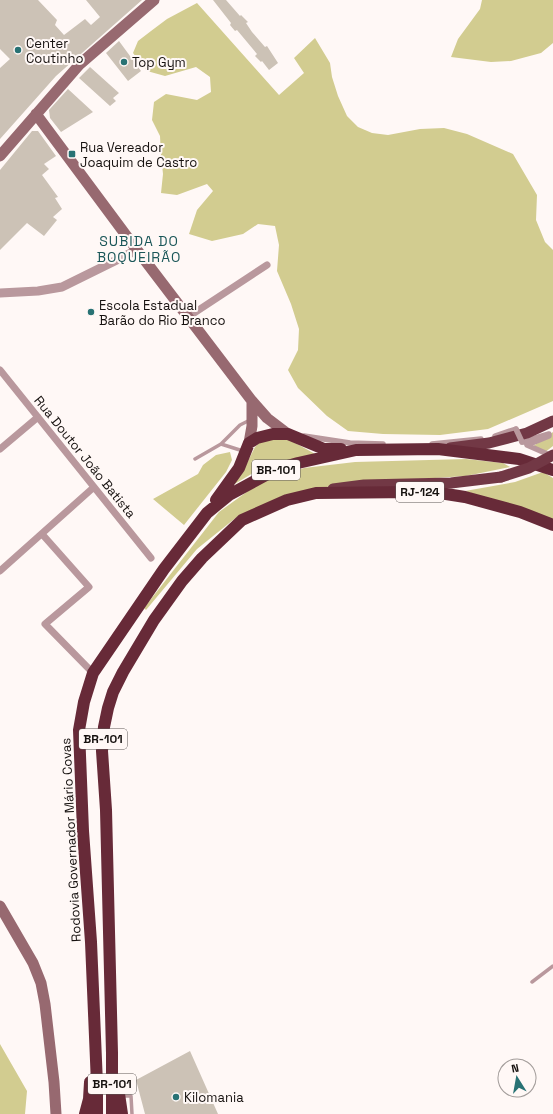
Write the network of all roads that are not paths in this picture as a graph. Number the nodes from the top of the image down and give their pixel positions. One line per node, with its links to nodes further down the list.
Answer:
1 (154, 0): 2 (main road)
2 (36, 114): 3 (main road); 4 (main road)
3 (0, 156)
4 (137, 250): 6 (street); 7 (main road)
5 (267, 265): 7 (street)
6 (0, 293)
7 (188, 317): 9 (main road)
8 (0, 370): 10 (street, Rua Doutor João Batista)
9 (252, 401): 11 (main road); 13 (main road)
10 (38, 417): 16 (street); 22 (street, Rua Doutor João Batista)
11 (251, 420): 14 (lane); 15 (main road)
12 (553, 421): 17 (highway, Rodovia Governador Mário Covas / BR-101)
13 (288, 434): 15 (highway); 18 (highway); 19 (street, bridge)
14 (221, 444): 15 (lane); 20 (lane)
15 (247, 447): 24 (highway)
16 (0, 449)
17 (438, 449): 18 (highway, Rodovia Governador Mário Covas / BR-101); 21 (highway)
18 (356, 450): 24 (highway, Rodovia Governador Mário Covas / BR-101)
19 (553, 455): 23 (highway, BR-101, bridge)
20 (194, 459)
21 (553, 470)
22 (94, 488): 26 (street); 27 (street, Rua Doutor João Batista)
23 (316, 493): 25 (highway, RJ-124); 34 (highway, BR-101)
24 (207, 513): 29 (highway, Rodovia Governador Mário Covas / BR-101)
25 (553, 525)
26 (42, 534): 28 (street); 29 (street)
27 (150, 558)
28 (0, 571)
29 (94, 673): 30 (highway, Rodovia Governador Mário Covas / BR-101)
30 (83, 831): 37 (highway); 38 (highway, Rodovia Governador Mário Covas / BR-101)
31 (0, 906): 36 (main road)
32 (553, 966): 33 (lane)
33 (532, 982)
34 (112, 1053): 35 (highway); 39 (highway, BR-101)
35 (120, 1096): 40 (highway); 41 (lane)
36 (56, 1114)
37 (85, 1114)
38 (97, 1114)
39 (112, 1114)
40 (122, 1114)
41 (132, 1114)

